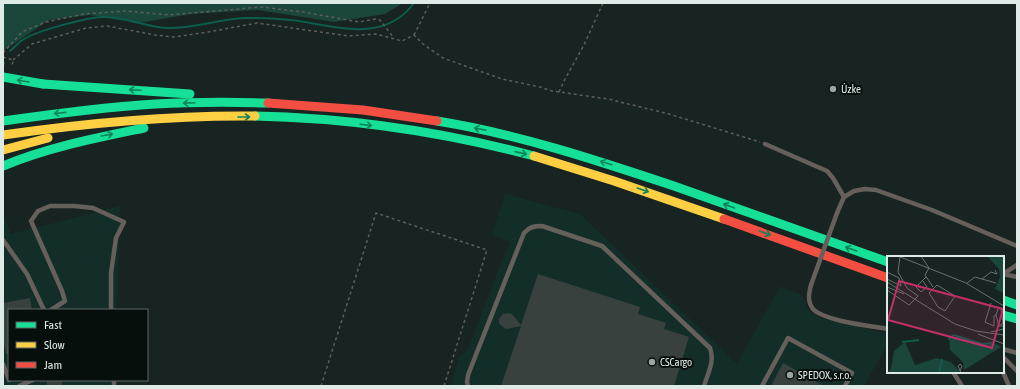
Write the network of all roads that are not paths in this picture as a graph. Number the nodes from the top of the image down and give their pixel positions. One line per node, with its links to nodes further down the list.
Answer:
1 (3, 78): 2 (highway, one-way to 1, bridge)
2 (228, 102): 4 (highway, one-way to 4); 13 (highway, one-way to 2)
3 (191, 117): 5 (highway); 9 (highway, one-way to 3); 18 (highway, one-way to 18)
4 (4, 120)
5 (96, 123): 6 (highway); 8 (highway)
6 (3, 135)
7 (765, 144): 10 (lane)
8 (3, 150)
9 (3, 166)
10 (844, 197): 12 (lane); 26 (lane, bridge)
11 (3, 240): 21 (lane)
12 (1017, 246)
13 (887, 262)
14 (1017, 265): 15 (lane)
15 (1004, 273)
16 (1004, 274): 17 (lane)
17 (1017, 277)
18 (887, 278)
19 (1004, 300): 20 (highway)
20 (1017, 304)
21 (44, 309)
22 (53, 309): 23 (lane)
23 (111, 309)
24 (1004, 315): 25 (highway)
25 (1017, 319)
26 (887, 329)
27 (1004, 349): 28 (lane)
28 (1017, 353)
29 (1004, 358): 31 (lane)
30 (3, 364): 34 (lane)
31 (1017, 371)
32 (954, 373): 41 (lane)
33 (1003, 373): 42 (lane)
34 (8, 377)
35 (31, 381): 36 (lane)
36 (19, 386)
37 (468, 386): 38 (lane)
38 (704, 386)
39 (762, 386): 40 (lane)
40 (845, 386)
41 (962, 386)
42 (1009, 386)

